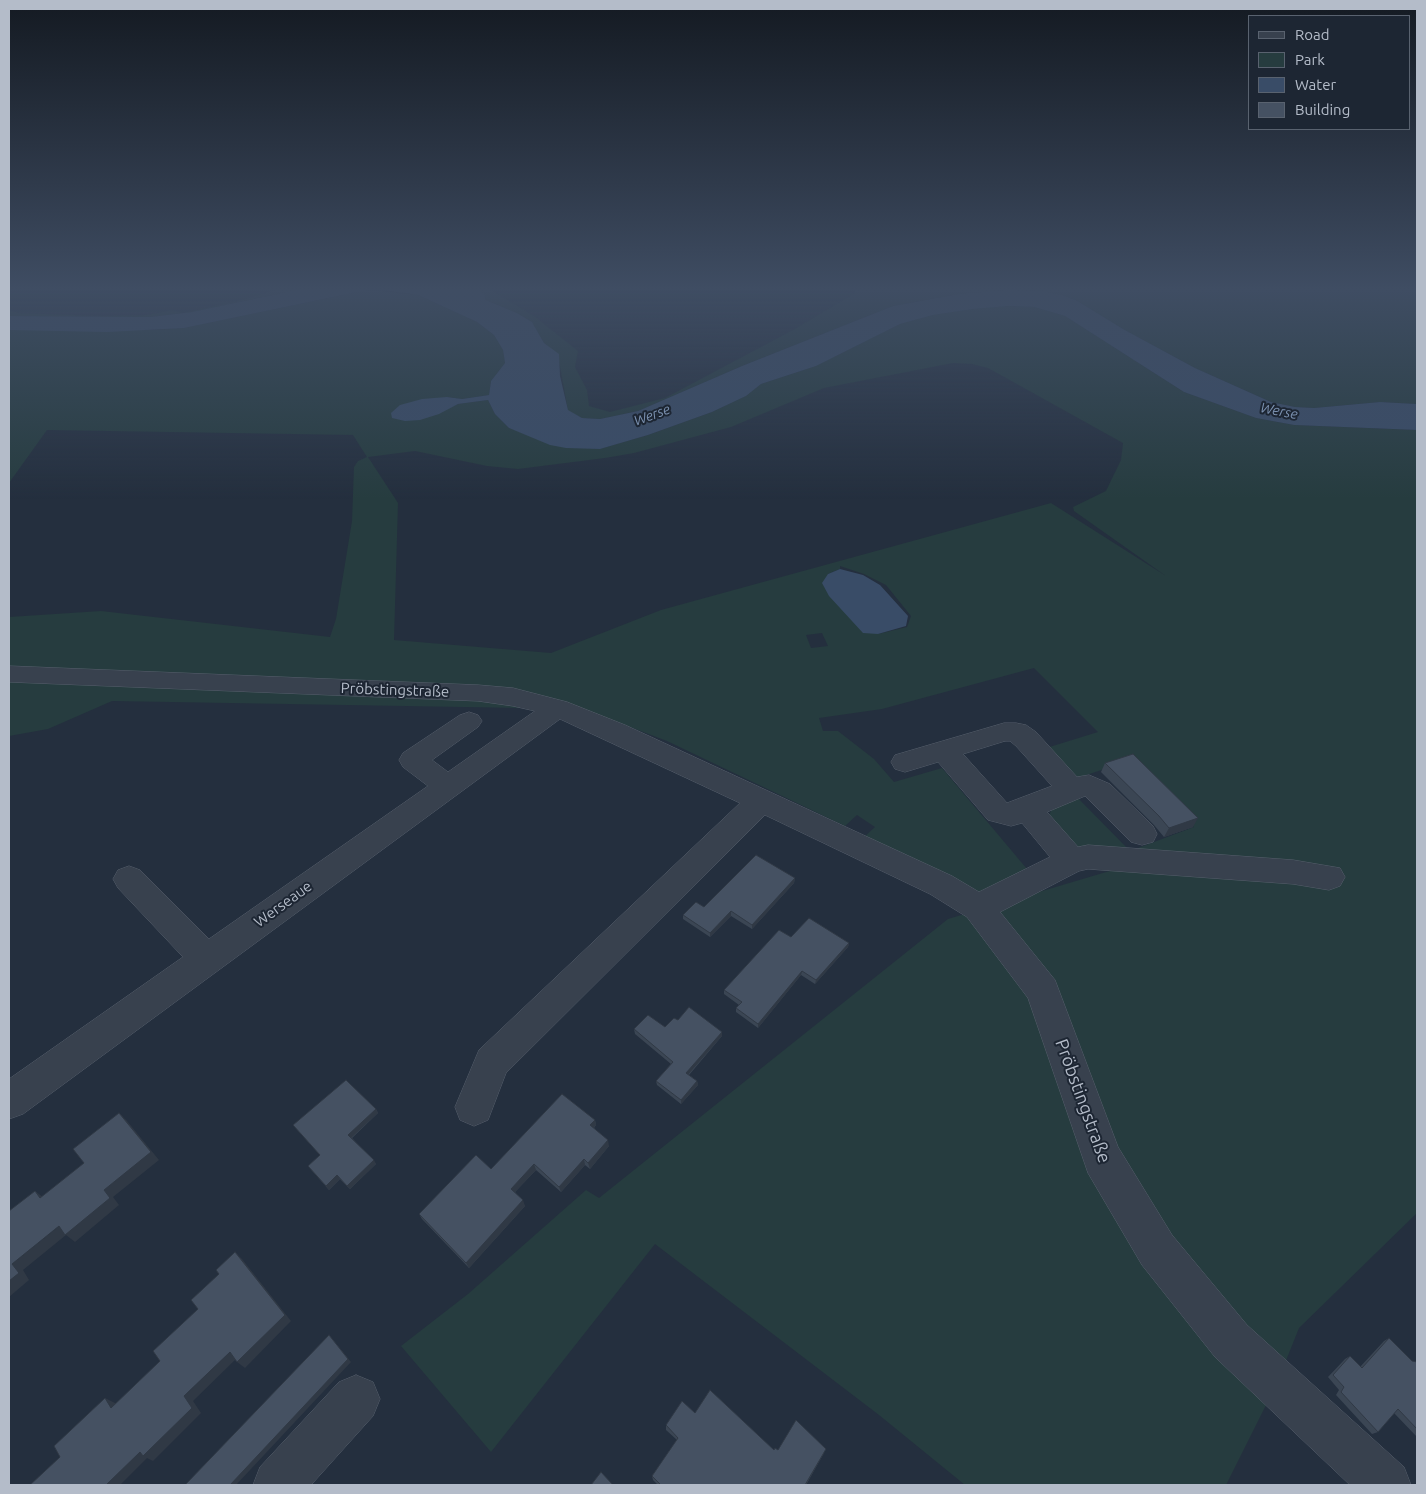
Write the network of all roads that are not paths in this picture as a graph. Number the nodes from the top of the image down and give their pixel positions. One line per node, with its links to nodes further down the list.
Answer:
1 (9, 674): 2 (street, Pröbstingstraße)
2 (558, 708): 6 (street, Werseaue); 8 (street, Pröbstingstraße)
3 (469, 721): 6 (street)
4 (944, 750): 5 (street); 7 (street); 9 (street)
5 (905, 762)
6 (447, 786): 15 (street, Werseaue)
7 (1071, 789): 9 (street); 10 (street)
8 (760, 802): 14 (street, Pröbstingstraße); 17 (street)
9 (1027, 809): 11 (street)
10 (1142, 834)
11 (1071, 861): 12 (street); 14 (street)
12 (1329, 877)
13 (129, 879): 15 (street)
14 (978, 908): 20 (street, Pröbstingstraße)
15 (206, 959): 16 (street, Werseaue)
16 (9, 1102)
17 (474, 1107)
18 (356, 1398): 19 (street)
19 (278, 1485)
20 (1386, 1485)

